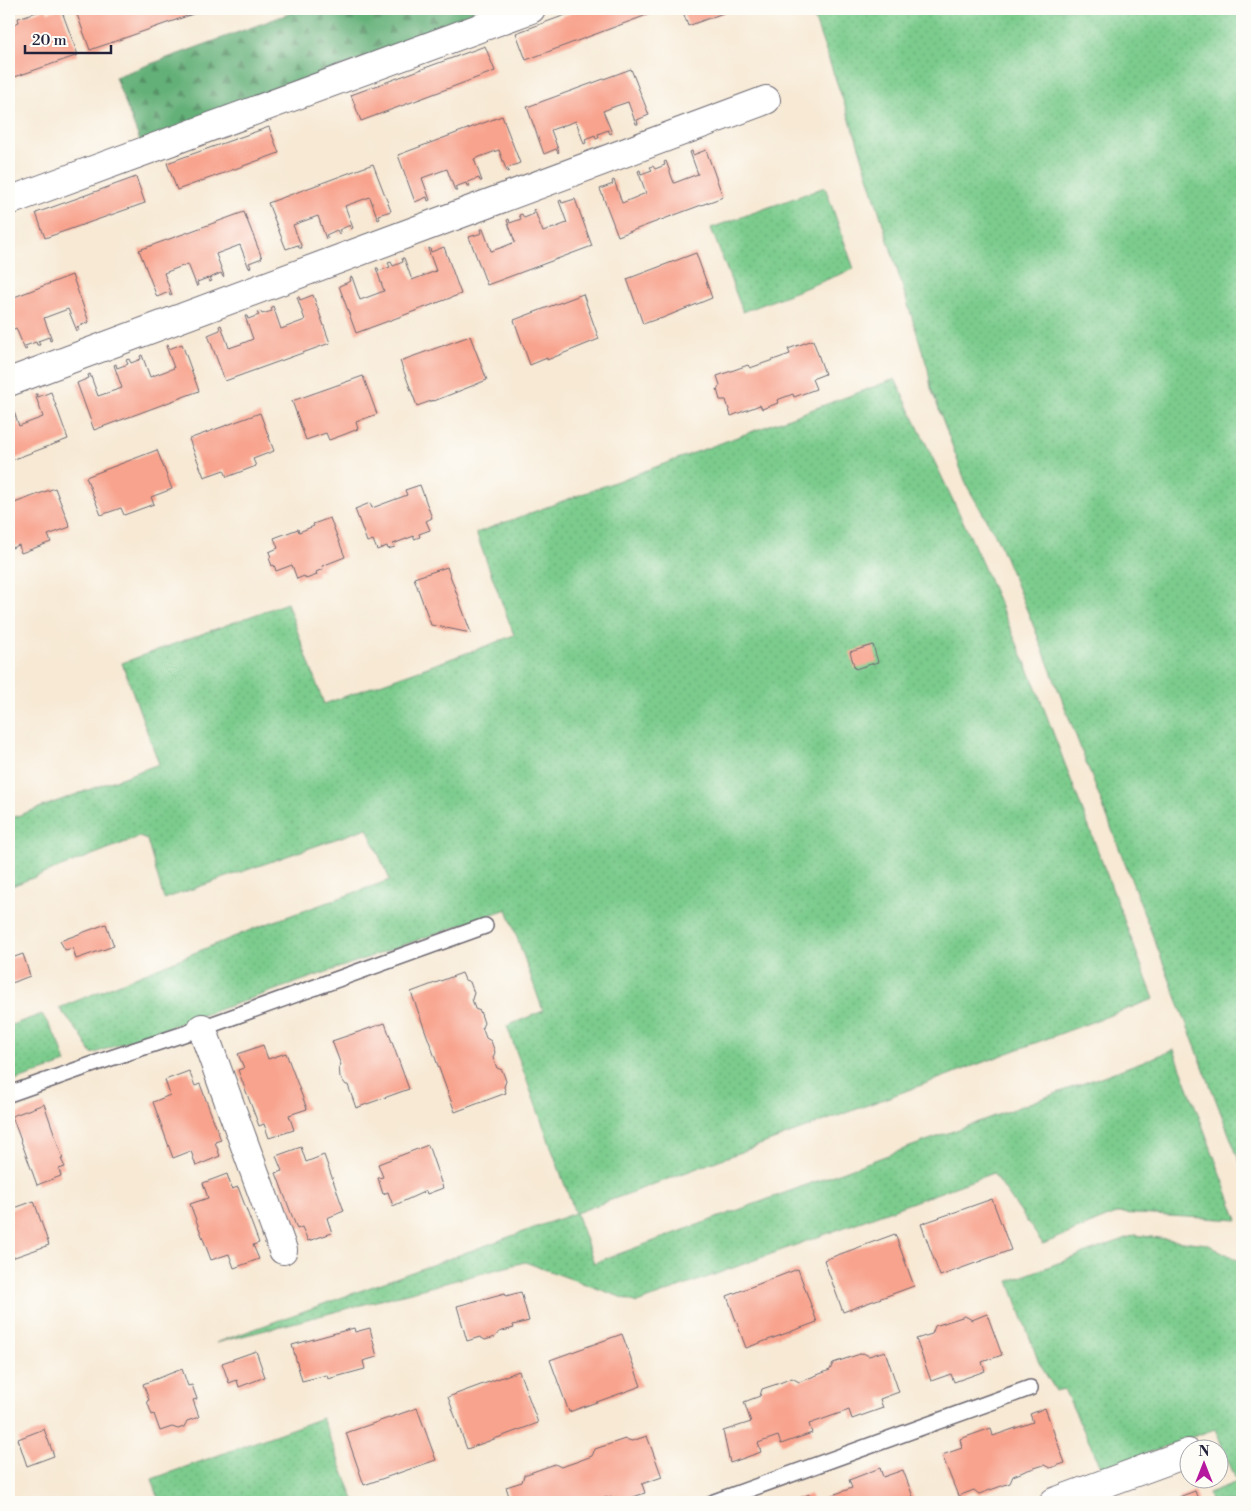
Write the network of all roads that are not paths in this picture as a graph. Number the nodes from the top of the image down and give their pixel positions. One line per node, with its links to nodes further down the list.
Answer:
1 (531, 9): 3 (street)
2 (766, 100): 4 (street)
3 (9, 202)
4 (9, 382)
5 (485, 926): 6 (lane)
6 (202, 1028): 7 (lane); 8 (street)
7 (9, 1094)
8 (283, 1250)
9 (1030, 1388): 11 (lane)
10 (1178, 1457): 12 (street)
11 (714, 1502)
12 (1054, 1502)

